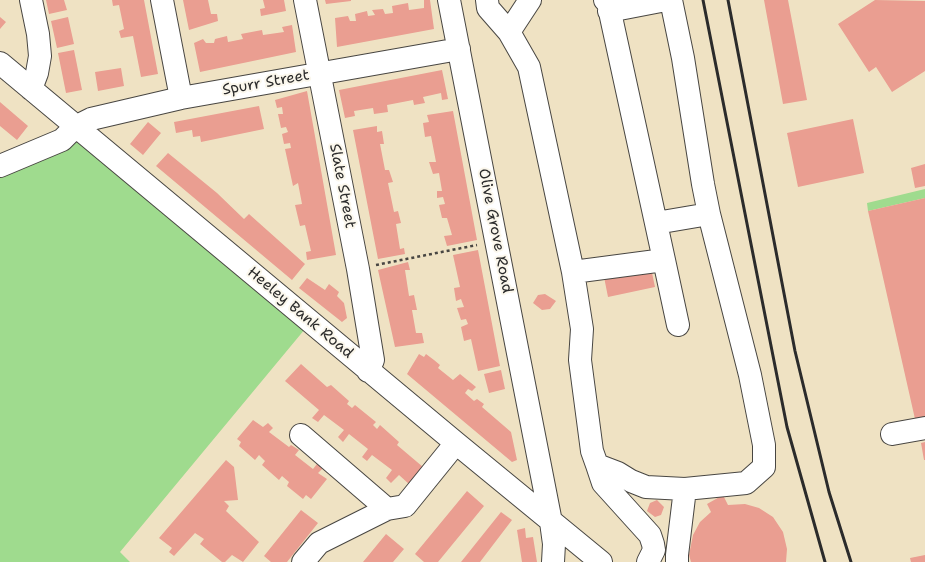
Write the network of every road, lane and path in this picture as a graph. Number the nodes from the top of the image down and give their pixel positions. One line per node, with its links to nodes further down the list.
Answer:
1 (31, 0): 14 (street)
2 (162, 0): 15 (street)
3 (305, 0): 13 (street, Slate Street)
4 (449, 0): 11 (street, Olive Grove Road)
5 (487, 0): 10 (street)
6 (530, 0): 10 (street)
7 (666, 0): 9 (street)
8 (671, 0): 18 (street)
9 (607, 6): 19 (street)
10 (508, 32): 23 (street)
11 (458, 49): 13 (street, Spurr Street); 20 (street, Olive Grove Road)
12 (0, 63): 14 (street, Heeley Bank Road)
13 (319, 74): 15 (street, Spurr Street); 22 (street, Slate Street)
14 (31, 89): 16 (street, Heeley Bank Road)
15 (181, 98): 16 (street, Spurr Street)
16 (75, 126): 17 (street); 25 (street, Heeley Bank Road)
17 (0, 166)
18 (709, 214): 19 (street); 33 (street)
19 (656, 223): 21 (street)
20 (497, 241): 22 (path); 30 (street, Olive Grove Road)
21 (664, 260): 23 (street); 24 (street)
22 (358, 269): 25 (street, Slate Street)
23 (573, 272): 31 (street)
24 (678, 325)
25 (368, 371): 29 (street, Heeley Bank Road)
26 (925, 428): 27 (street)
27 (892, 434)
28 (301, 435): 34 (street)
29 (456, 444): 32 (street, Heeley Bank Road); 34 (street)
30 (540, 461): 32 (street, Olive Grove Road); 35 (street, Olive Grove Road)
31 (597, 465): 33 (street); 39 (street)
32 (509, 487): 35 (street, Heeley Bank Road)
33 (685, 489): 40 (street)
34 (387, 509): 36 (street)
35 (551, 522): 37 (street, Olive Grove Road); 38 (street, Heeley Bank Road)
36 (304, 562)
37 (553, 562)
38 (601, 562)
39 (648, 562)
40 (677, 562)

